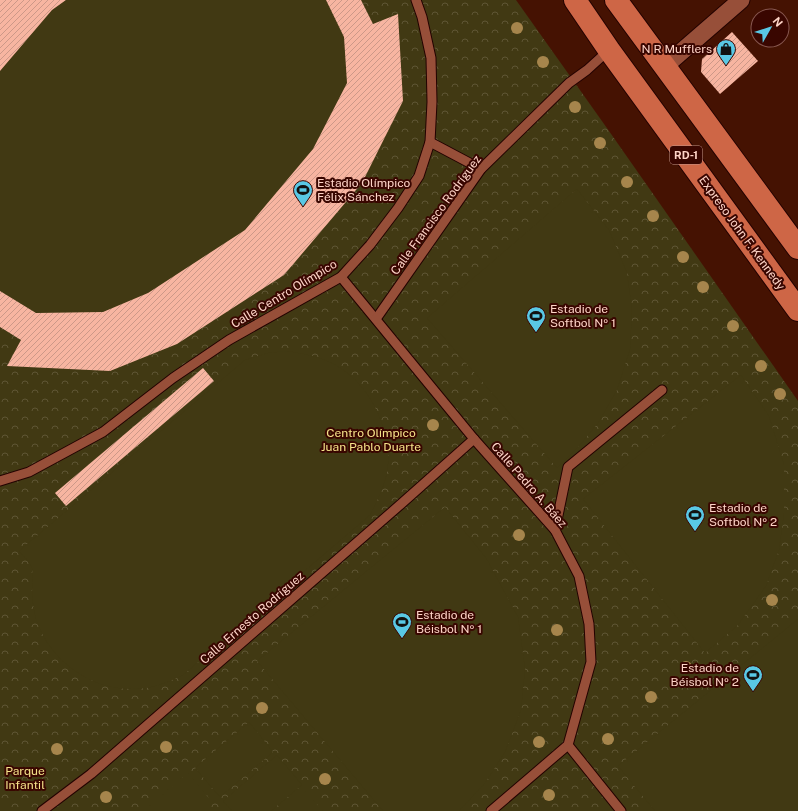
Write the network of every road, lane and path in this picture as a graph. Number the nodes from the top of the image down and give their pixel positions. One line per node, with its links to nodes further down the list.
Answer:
1 (416, 0): 7 (lane, Calle Centro Olímpico)
2 (575, 0): 5 (highway, Expreso John F. Kennedy / RD-1)
3 (616, 0): 6 (highway, RD-1)
4 (741, 0): 6 (street)
5 (609, 50): 8 (lane, Calle Francisco Rodríguez); 11 (highway, Expreso John F. Kennedy / RD-1)
6 (666, 66): 9 (highway, RD-1)
7 (430, 142): 8 (lane); 10 (lane, Calle Centro Olímpico)
8 (481, 169): 12 (lane, Calle Francisco Rodríguez)
9 (798, 248)
10 (341, 277): 12 (lane, Calle Pedro A. Báez); 15 (lane, Calle Centro Olímpico)
11 (798, 310)
12 (376, 319): 14 (lane, Calle Pedro A. Báez)
13 (662, 390): 16 (lane)
14 (474, 439): 16 (lane, Calle Pedro A. Báez); 18 (lane, Calle Ernesto Rodríguez)
15 (0, 480)
16 (555, 530): 17 (lane, Calle Pedro A. Báez)
17 (568, 745): 19 (lane); 20 (lane)
18 (42, 811)
19 (492, 811)
20 (621, 811)

